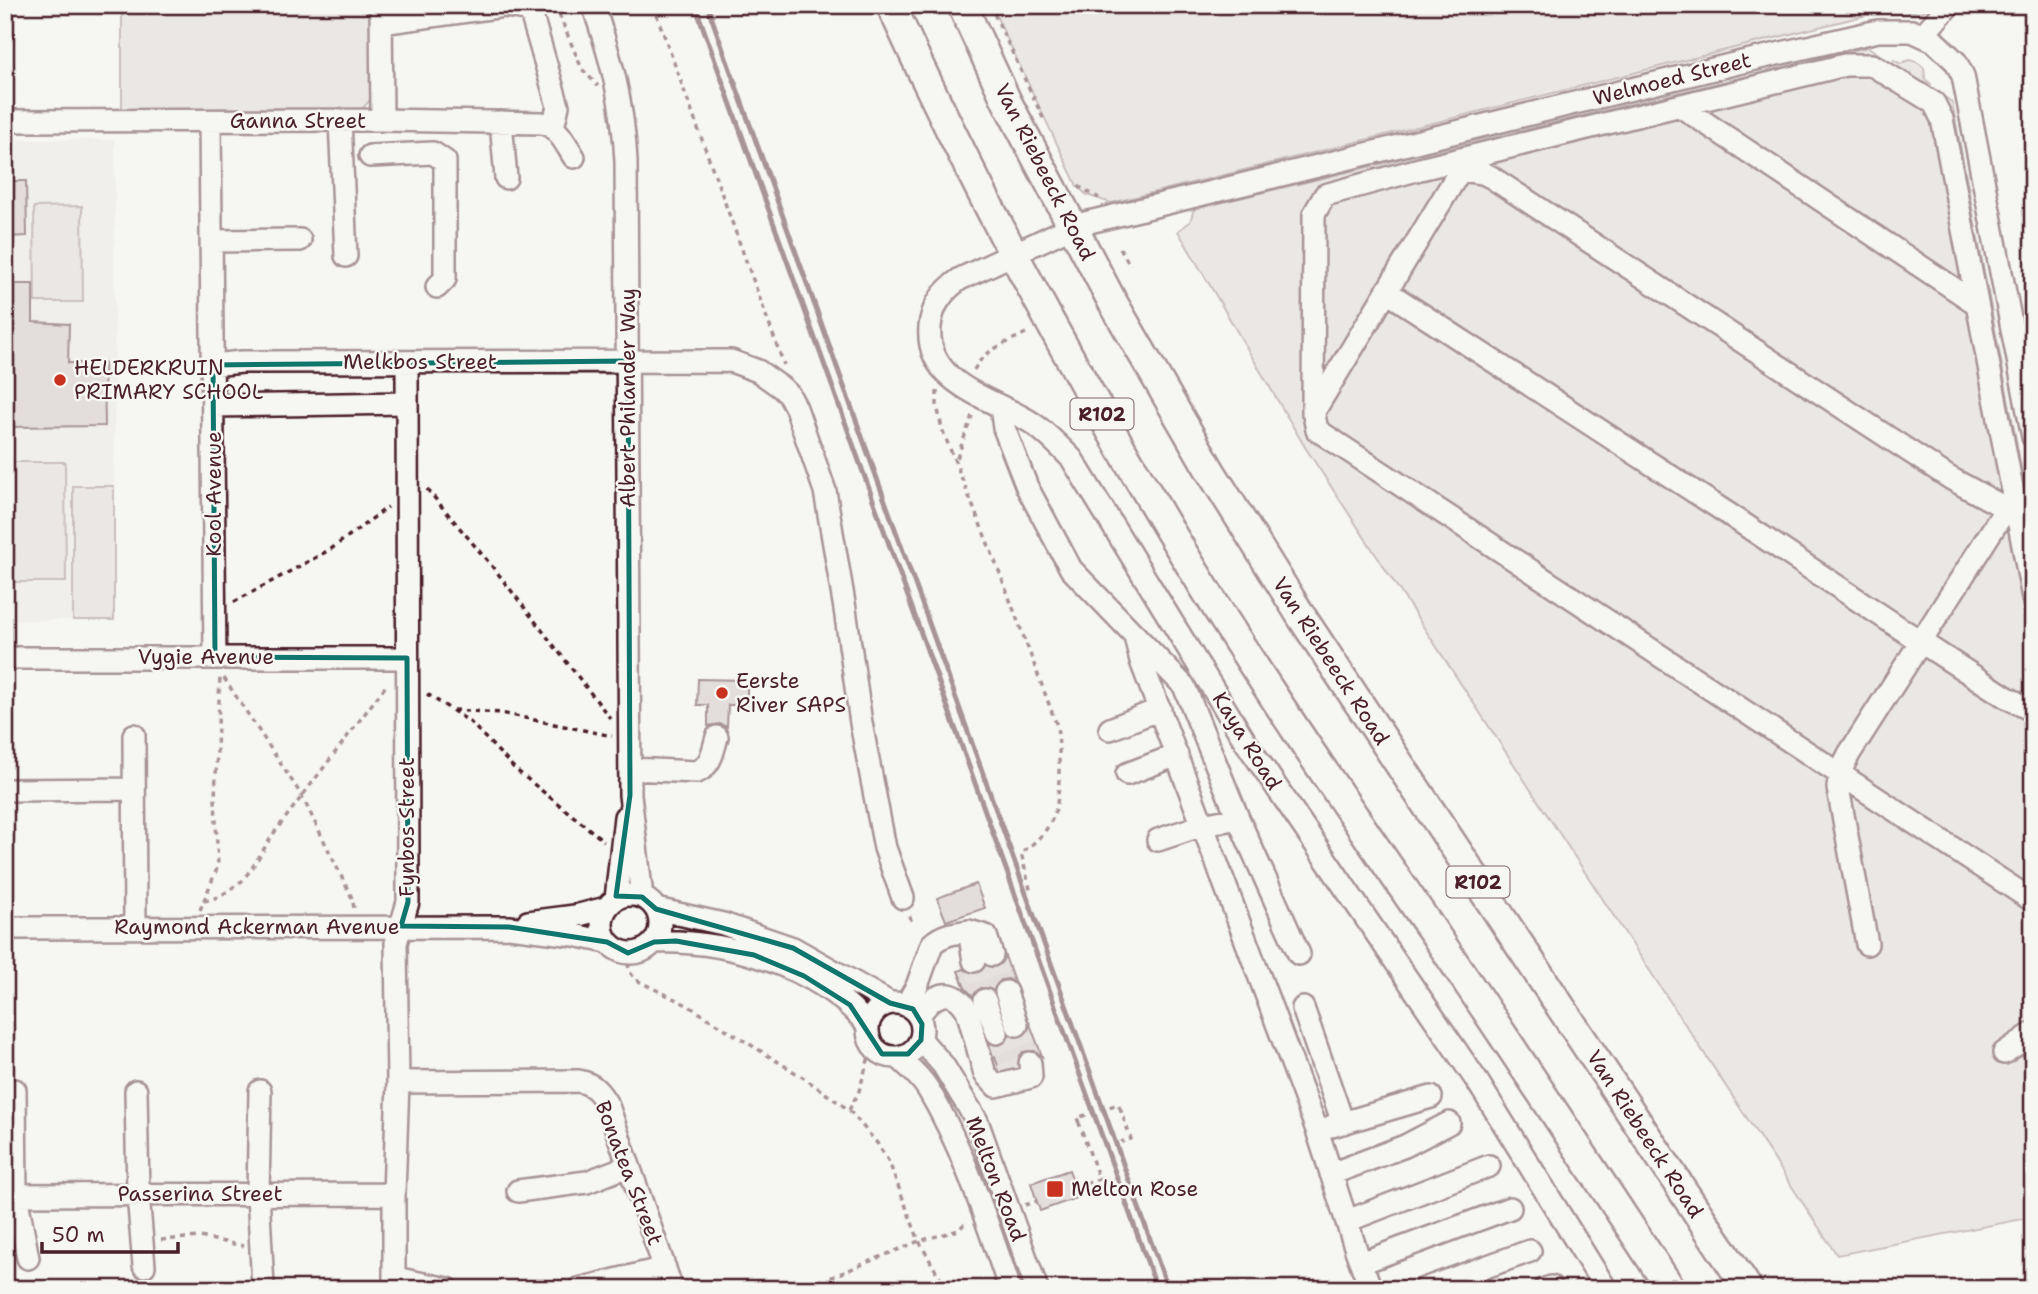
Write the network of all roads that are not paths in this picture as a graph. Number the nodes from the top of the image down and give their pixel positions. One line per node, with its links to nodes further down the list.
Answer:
1 (593, 5): 28 (street, Albert Philander Way)
2 (891, 5): 23 (main road, R102)
3 (962, 5): 20 (main road, Van Riebeeck Road / R102)
4 (1949, 5): 6 (street)
5 (381, 14): 9 (street); 14 (street)
6 (1923, 35): 20 (street, Welmoed Street); 35 (street, Welmoed Street)
7 (1680, 106): 18 (street); 27 (street); 27 (street)
8 (340, 120): 9 (street, Ganna Street); 11 (street, Ganna Street); 24 (street)
9 (382, 120): 12 (street, Ganna Street)
10 (5, 121): 11 (street, Ganna Street)
11 (211, 121): 22 (street, Kool Avenue)
12 (433, 121): 13 (street, Ganna Street); 15 (street)
13 (501, 122): 14 (street, Ganna Street); 19 (street)
14 (552, 127): 17 (street)
15 (433, 153): 16 (street); 25 (street)
16 (370, 156)
17 (574, 157)
18 (1464, 164): 26 (street); 34 (street); 36 (street)
19 (506, 178)
20 (1073, 226): 23 (street, Welmoed Street); 117 (main road, Van Riebeeck Road / R102)
21 (300, 240): 22 (street)
22 (212, 241): 30 (street, Kool Avenue)
23 (1013, 253): 33 (street, Kaya Road); 116 (main road, R102)
24 (346, 256)
25 (437, 287)
26 (1387, 292): 34 (street); 39 (street)
27 (1977, 304): 36 (street)
28 (628, 361): 29 (street, Melkbos Street); 49 (street, Albert Philander Way); 58 (street, Melkbos Street)
29 (407, 362): 30 (street, Melkbos Street); 31 (street, Fynbos Street)
30 (213, 365): 32 (street, Kool Avenue)
31 (407, 403): 32 (street); 42 (street, Fynbos Street)
32 (213, 406): 40 (street, Kool Avenue)
33 (1001, 407): 38 (street); 115 (street, Kaya Road)
34 (1313, 414): 50 (street)
35 (2033, 437)
36 (2011, 509): 37 (street); 39 (street)
37 (2033, 598)
38 (1135, 636): 43 (street); 55 (street)
39 (1921, 642): 44 (street); 50 (street)
40 (215, 657): 41 (street, Vygie Avenue); 42 (street, Vygie Avenue)
41 (5, 658)
42 (407, 658): 62 (street, Fynbos Street)
43 (1160, 709): 45 (street); 48 (street)
44 (2033, 711)
45 (1110, 729)
46 (134, 735): 52 (street)
47 (717, 737): 49 (street)
48 (1177, 755): 51 (street); 56 (street)
49 (630, 769): 54 (street, Albert Philander Way)
50 (1840, 772): 59 (street); 68 (street)
51 (1127, 774)
52 (133, 789): 53 (street); 63 (street)
53 (5, 790)
54 (630, 795): 60 (street, Albert Philander Way); 61 (street, Albert Philander Way)
55 (1238, 818): 56 (street); 69 (street)
56 (1203, 825): 57 (street); 90 (street)
57 (1158, 840)
58 (903, 898)
59 (2033, 901)
60 (649, 903): 61 (street); 67 (street); 73 (street)
61 (611, 904): 64 (street, Raymond Ackerman Avenue); 66 (street)
62 (401, 926): 63 (street, Raymond Ackerman Avenue); 64 (street, Raymond Ackerman Avenue); 83 (street, Fynbos Street)
63 (135, 927): 65 (street, Raymond Ackerman Avenue)
64 (509, 927): 66 (street, Raymond Ackerman Avenue)
65 (5, 928)
66 (607, 942): 67 (street)
67 (654, 942): 76 (street)
68 (1867, 944)
69 (1299, 954)
70 (983, 958): 73 (street)
71 (1006, 992): 75 (street)
72 (985, 1000): 77 (street)
73 (905, 1008): 76 (street); 79 (street); 82 (street)
74 (1303, 1008): 88 (street)
75 (1017, 1025)
76 (868, 1026): 81 (street)
77 (997, 1033)
78 (2033, 1033): 80 (street)
79 (921, 1040): 81 (street); 112 (street, Melton Road)
80 (2004, 1053)
81 (898, 1057): 111 (street, Melton Road)
82 (1018, 1072)
83 (398, 1082): 91 (street, Bonatea Street); 97 (street, Fynbos Street)
84 (15, 1090): 98 (street)
85 (136, 1091): 95 (street)
86 (261, 1091): 96 (street)
87 (1432, 1097): 88 (street)
88 (1343, 1123): 90 (street)
89 (1448, 1124): 93 (street)
90 (1317, 1130): 93 (street)
91 (628, 1166): 94 (street); 105 (street, Bonatea Street)
92 (1489, 1166): 100 (street)
93 (1331, 1174): 100 (street)
94 (518, 1191)
95 (138, 1194): 96 (street, Passerina Street); 98 (street, Passerina Street); 104 (street)
96 (258, 1194): 97 (street, Passerina Street); 107 (street)
97 (394, 1194): 106 (street, Fynbos Street)
98 (10, 1195): 102 (street)
99 (1510, 1208): 103 (street)
100 (1347, 1221): 103 (street)
101 (1530, 1251): 114 (street)
102 (27, 1258)
103 (1361, 1263): 113 (street)
104 (144, 1266)
105 (665, 1268): 109 (street); 110 (street, Bonatea Street)
106 (395, 1283): 108 (street)
107 (263, 1287)
108 (448, 1289)
109 (579, 1289)
110 (672, 1289)
111 (1010, 1289)
112 (1037, 1289)
113 (1371, 1289)
114 (1424, 1289)
115 (1606, 1289)
116 (1671, 1289)
117 (1748, 1289)

